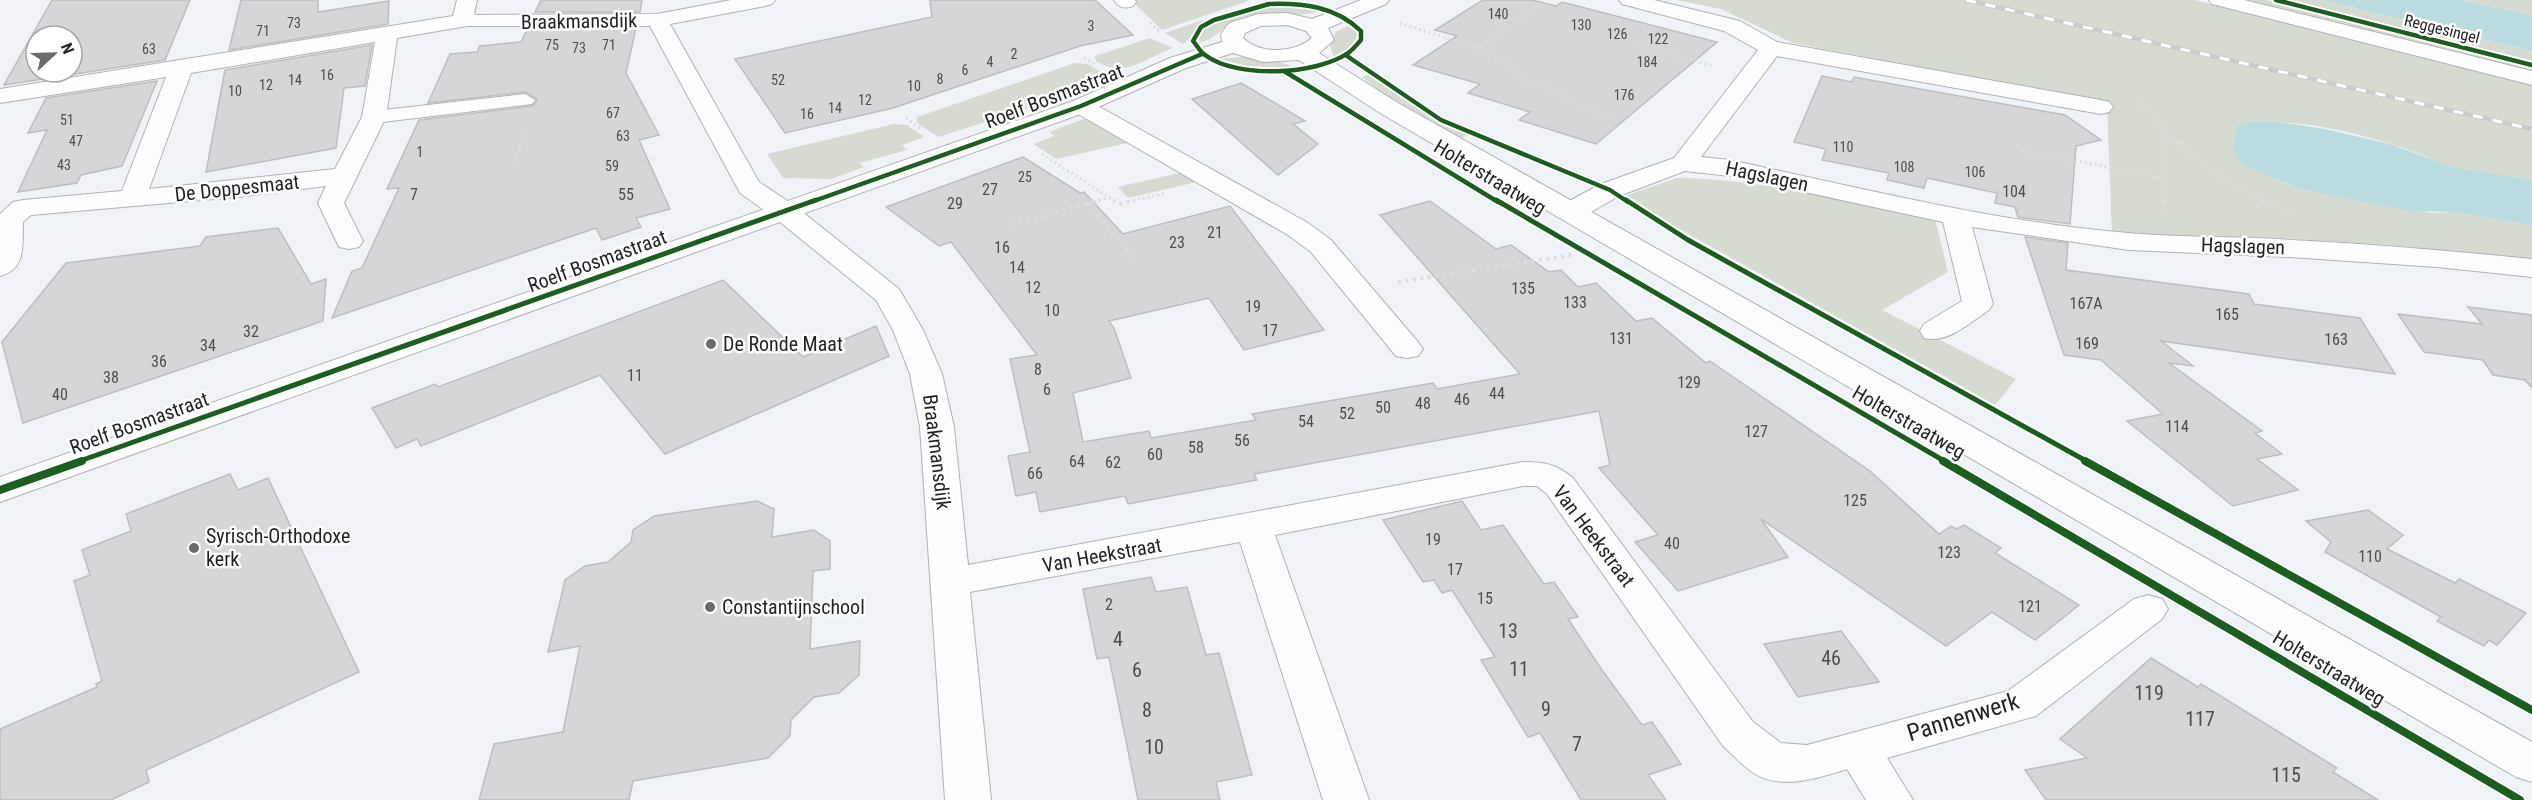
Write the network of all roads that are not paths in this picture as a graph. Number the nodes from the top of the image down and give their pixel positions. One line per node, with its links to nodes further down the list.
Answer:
1 (765, 0): 6 (street)
2 (1379, 0): 8 (street)
3 (1629, 0): 10 (street)
4 (2219, 0): 12 (street, Reggesingel)
5 (467, 10): 6 (street, Braakmansdijk); 7 (street)
6 (657, 20): 22 (street, Braakmansdijk)
7 (387, 35): 11 (street); 17 (street)
8 (1309, 39): 9 (street); 9 (street); 21 (street, Holterstraatweg)
9 (1235, 45): 15 (street, Roelf Bosmastraat)
10 (1771, 48): 16 (street); 18 (street)
11 (181, 68): 13 (street); 20 (street)
12 (2532, 78)
13 (0, 96)
14 (525, 100): 17 (lane)
15 (1081, 106): 22 (street, Roelf Bosmastraat); 28 (street, Roelf Bosmastraat)
16 (2101, 107)
17 (374, 117): 19 (street)
18 (1683, 163): 21 (street, Hagslagen); 23 (street, Hagslagen)
19 (342, 176): 20 (street, De Doppesmaat); 24 (street)
20 (132, 199): 25 (street, De Doppesmaat)
21 (1572, 211): 34 (street, Holterstraatweg)
22 (784, 212): 29 (street, Roelf Bosmastraat); 31 (street, Braakmansdijk)
23 (1955, 216): 26 (street, Hagslagen); 27 (street)
24 (348, 241)
25 (0, 267)
26 (2532, 268)
27 (1935, 331)
28 (1407, 349)
29 (0, 490)
30 (1254, 527): 31 (street, Van Heekstraat); 33 (street, Van Heekstraat); 36 (street)
31 (951, 582): 35 (street, Braakmansdijk)
32 (2148, 609): 33 (street, Pannenwerk)
33 (1857, 748): 37 (street)
34 (2532, 764)
35 (968, 800)
36 (1346, 800)
37 (1890, 800)

